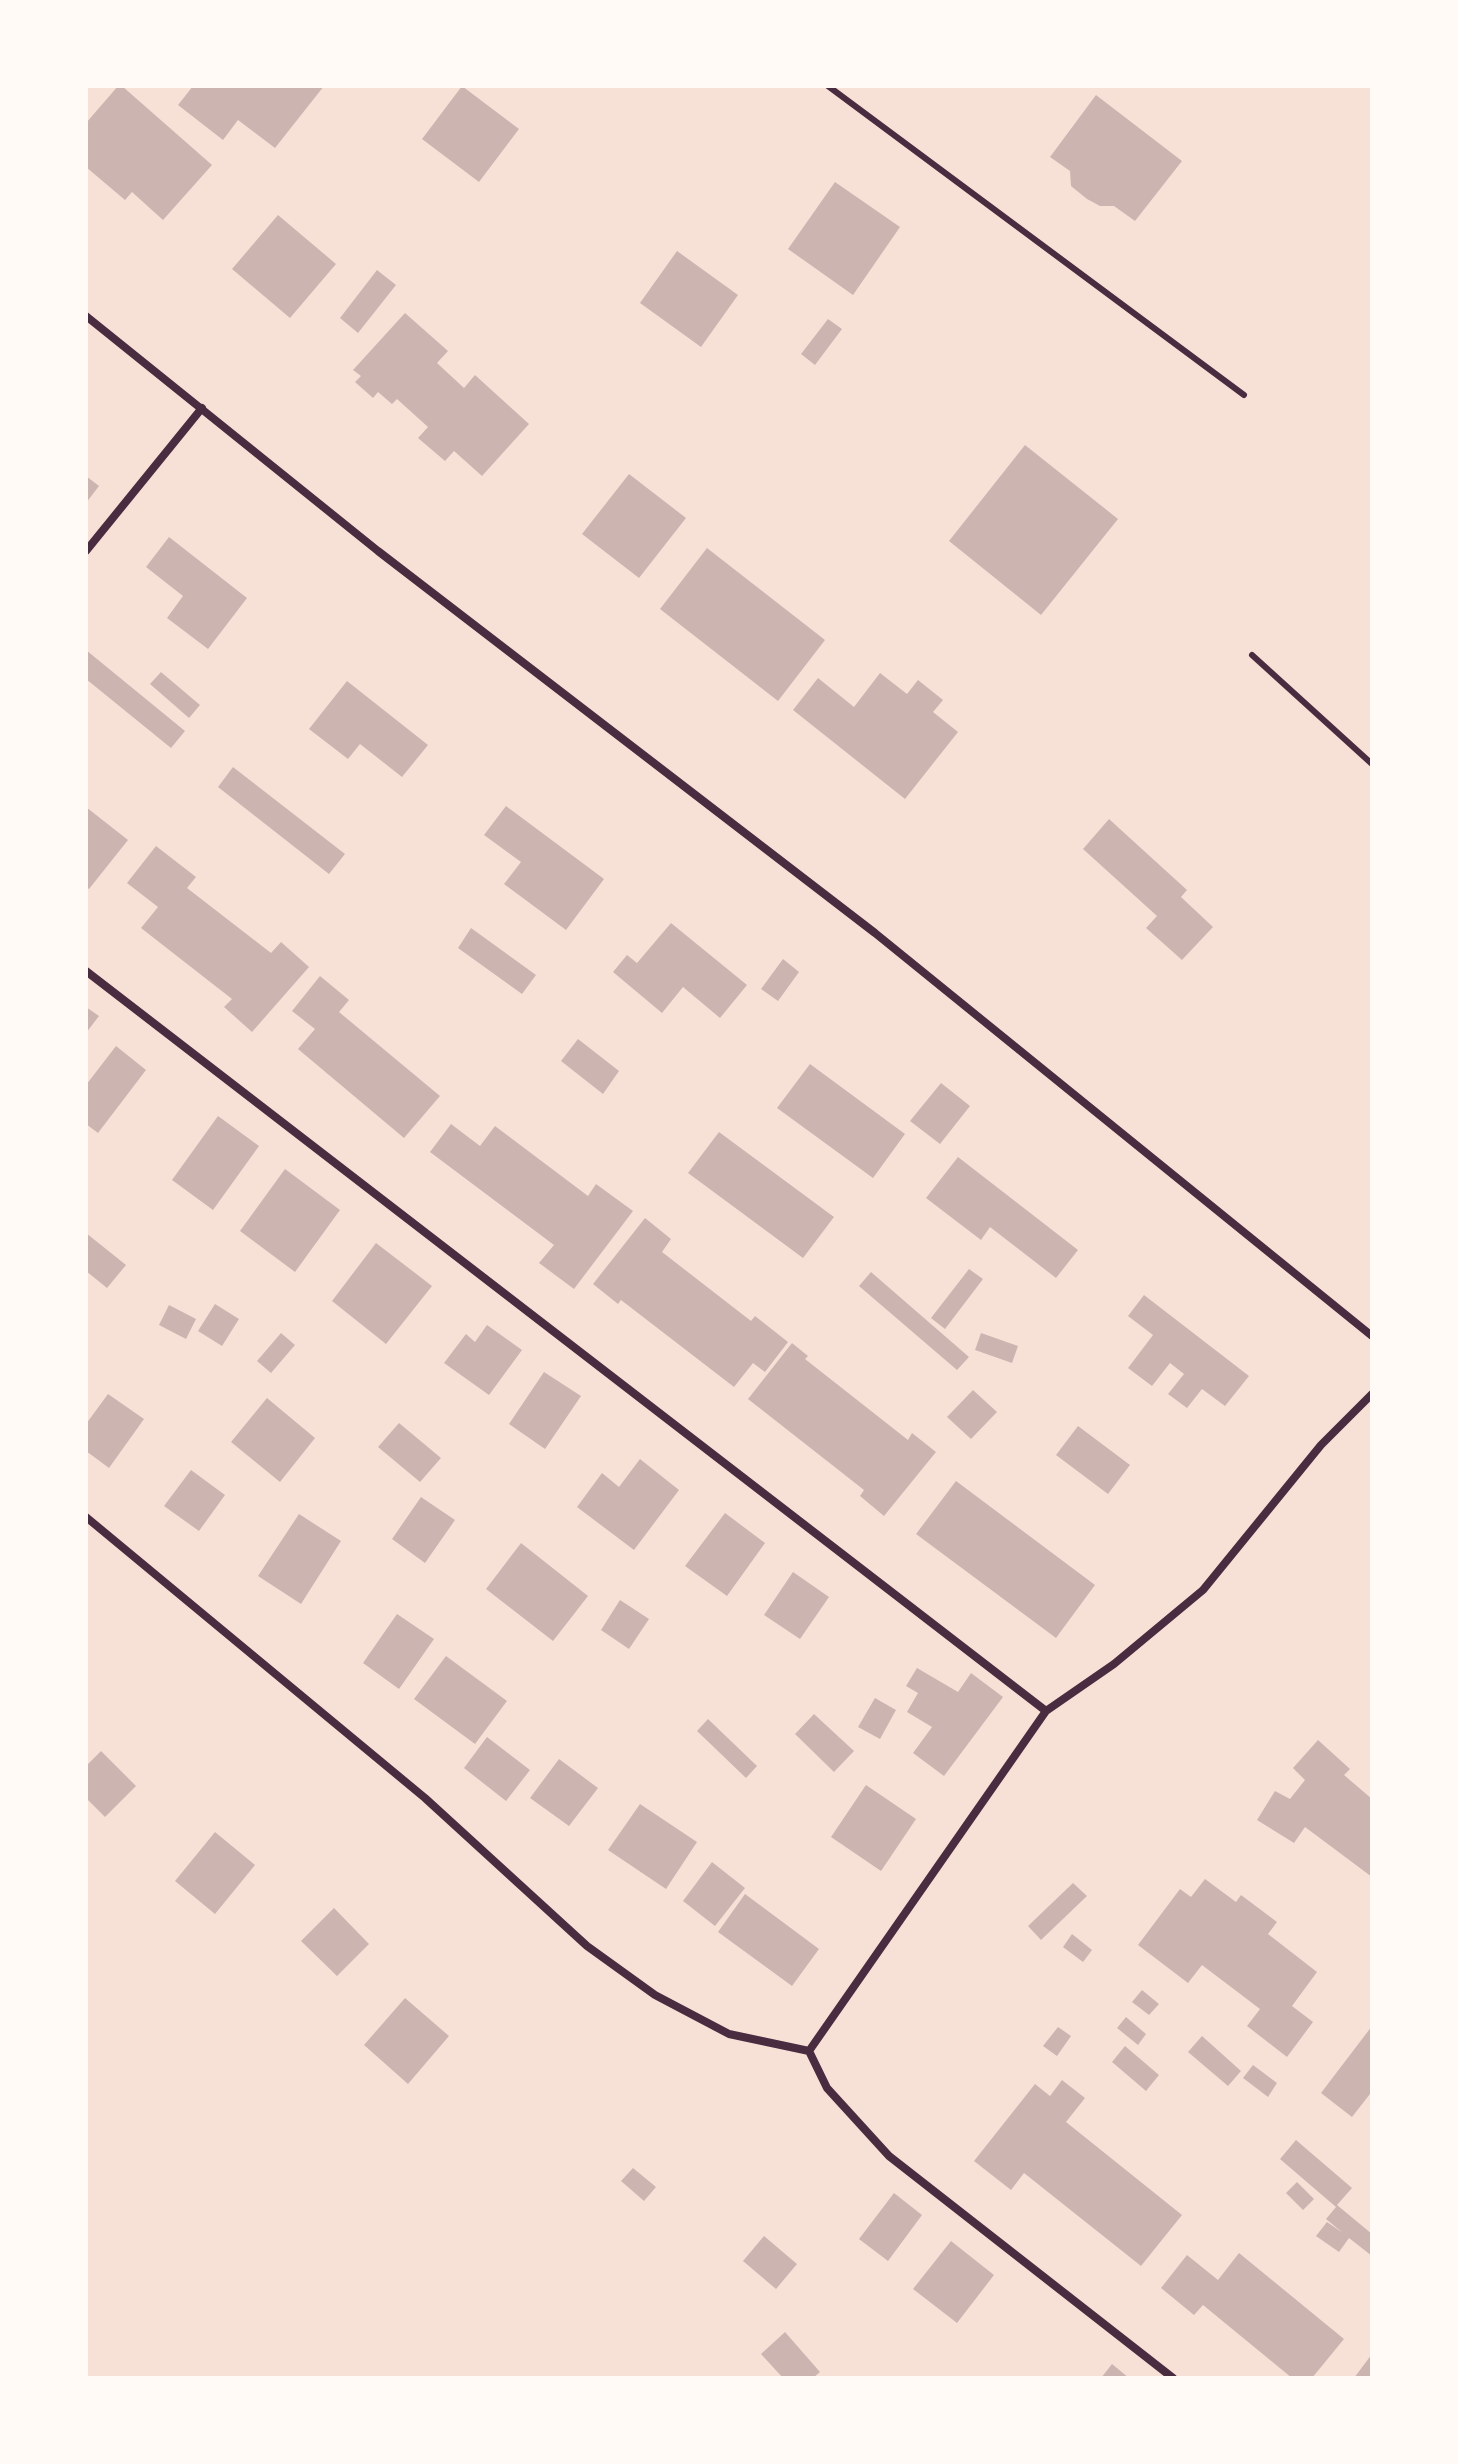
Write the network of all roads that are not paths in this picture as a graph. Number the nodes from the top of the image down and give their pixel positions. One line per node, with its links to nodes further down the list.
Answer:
1 (828, 86): 3 (lane)
2 (86, 316): 4 (street)
3 (1244, 395)
4 (202, 408): 5 (street); 9 (street)
5 (86, 551)
6 (1252, 655): 7 (lane)
7 (1372, 764)
8 (86, 971): 12 (street)
9 (1372, 1336)
10 (1372, 1394): 12 (street)
11 (86, 1517): 13 (street)
12 (1046, 1711): 13 (street)
13 (809, 2051): 14 (street)
14 (1173, 2378)

